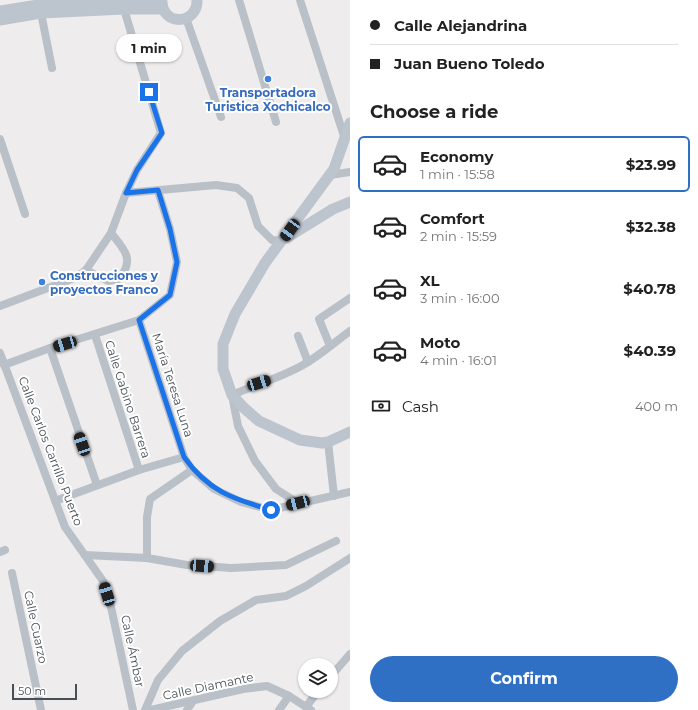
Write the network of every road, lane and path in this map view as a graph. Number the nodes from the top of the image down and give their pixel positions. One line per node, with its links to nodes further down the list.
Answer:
1 (197, 0): 9 (street)
2 (239, 0): 13 (street)
3 (300, 0): 15 (street)
4 (115, 1): 5 (street); 6 (street)
5 (161, 3): 7 (street); 9 (street)
6 (38, 6): 7 (street); 8 (street); 10 (street); 11 (street)
7 (124, 9): 21 (street)
8 (0, 11)
9 (186, 18): 12 (street)
10 (0, 20)
11 (52, 68)
12 (221, 117)
13 (276, 122)
14 (350, 123): 15 (street)
15 (344, 136): 18 (street)
16 (0, 139): 23 (street)
17 (350, 166): 18 (street)
18 (332, 172): 19 (street); 25 (street)
19 (350, 172)
20 (158, 190): 21 (street); 25 (street); 29 (street)
21 (126, 193): 24 (street)
22 (350, 202): 25 (street)
23 (25, 214)
24 (111, 233): 26 (street); 26 (street)
25 (282, 241): 38 (street)
26 (86, 270): 28 (street)
27 (350, 298): 33 (street)
28 (0, 306)
29 (139, 320): 31 (street); 41 (street, María Teresa Luna)
30 (350, 331): 33 (street)
31 (95, 335): 34 (street); 42 (street, Calle Gabino Barrera)
32 (298, 336): 36 (street)
33 (330, 346): 36 (street)
34 (50, 348): 37 (street); 44 (street)
35 (0, 353): 37 (street, Calle Carlos Carrillo Puerto)
36 (308, 362): 38 (street)
37 (4, 365): 47 (street, Calle Carlos Carrillo Puerto)
38 (232, 395): 40 (street); 48 (street)
39 (350, 432): 40 (street)
40 (328, 442): 46 (street)
41 (184, 457): 42 (street); 43 (street, María Teresa Luna)
42 (139, 470): 44 (street)
43 (192, 470): 48 (street, María Teresa Luna); 51 (street)
44 (97, 485): 47 (street)
45 (350, 492): 46 (street, María Teresa Luna)
46 (334, 496): 48 (street, María Teresa Luna)
47 (55, 501): 50 (street, Calle Carlos Carrillo Puerto)
48 (298, 503)
49 (336, 541): 51 (street)
50 (85, 554): 51 (street); 61 (street, Calle Ámbar)
51 (147, 558)
52 (350, 558): 62 (street)
53 (12, 573): 60 (street, Calle Cuarzo)
54 (350, 654): 55 (street)
55 (338, 668)
56 (289, 696): 58 (street, Calle Diamante); 59 (street, Calle Diamante); 65 (street)
57 (314, 698): 59 (street)
58 (193, 701): 63 (street, Calle Diamante); 64 (street)
59 (308, 708)
60 (41, 710)
61 (133, 710)
62 (145, 710)
63 (151, 710)
64 (187, 710)
65 (279, 710)

